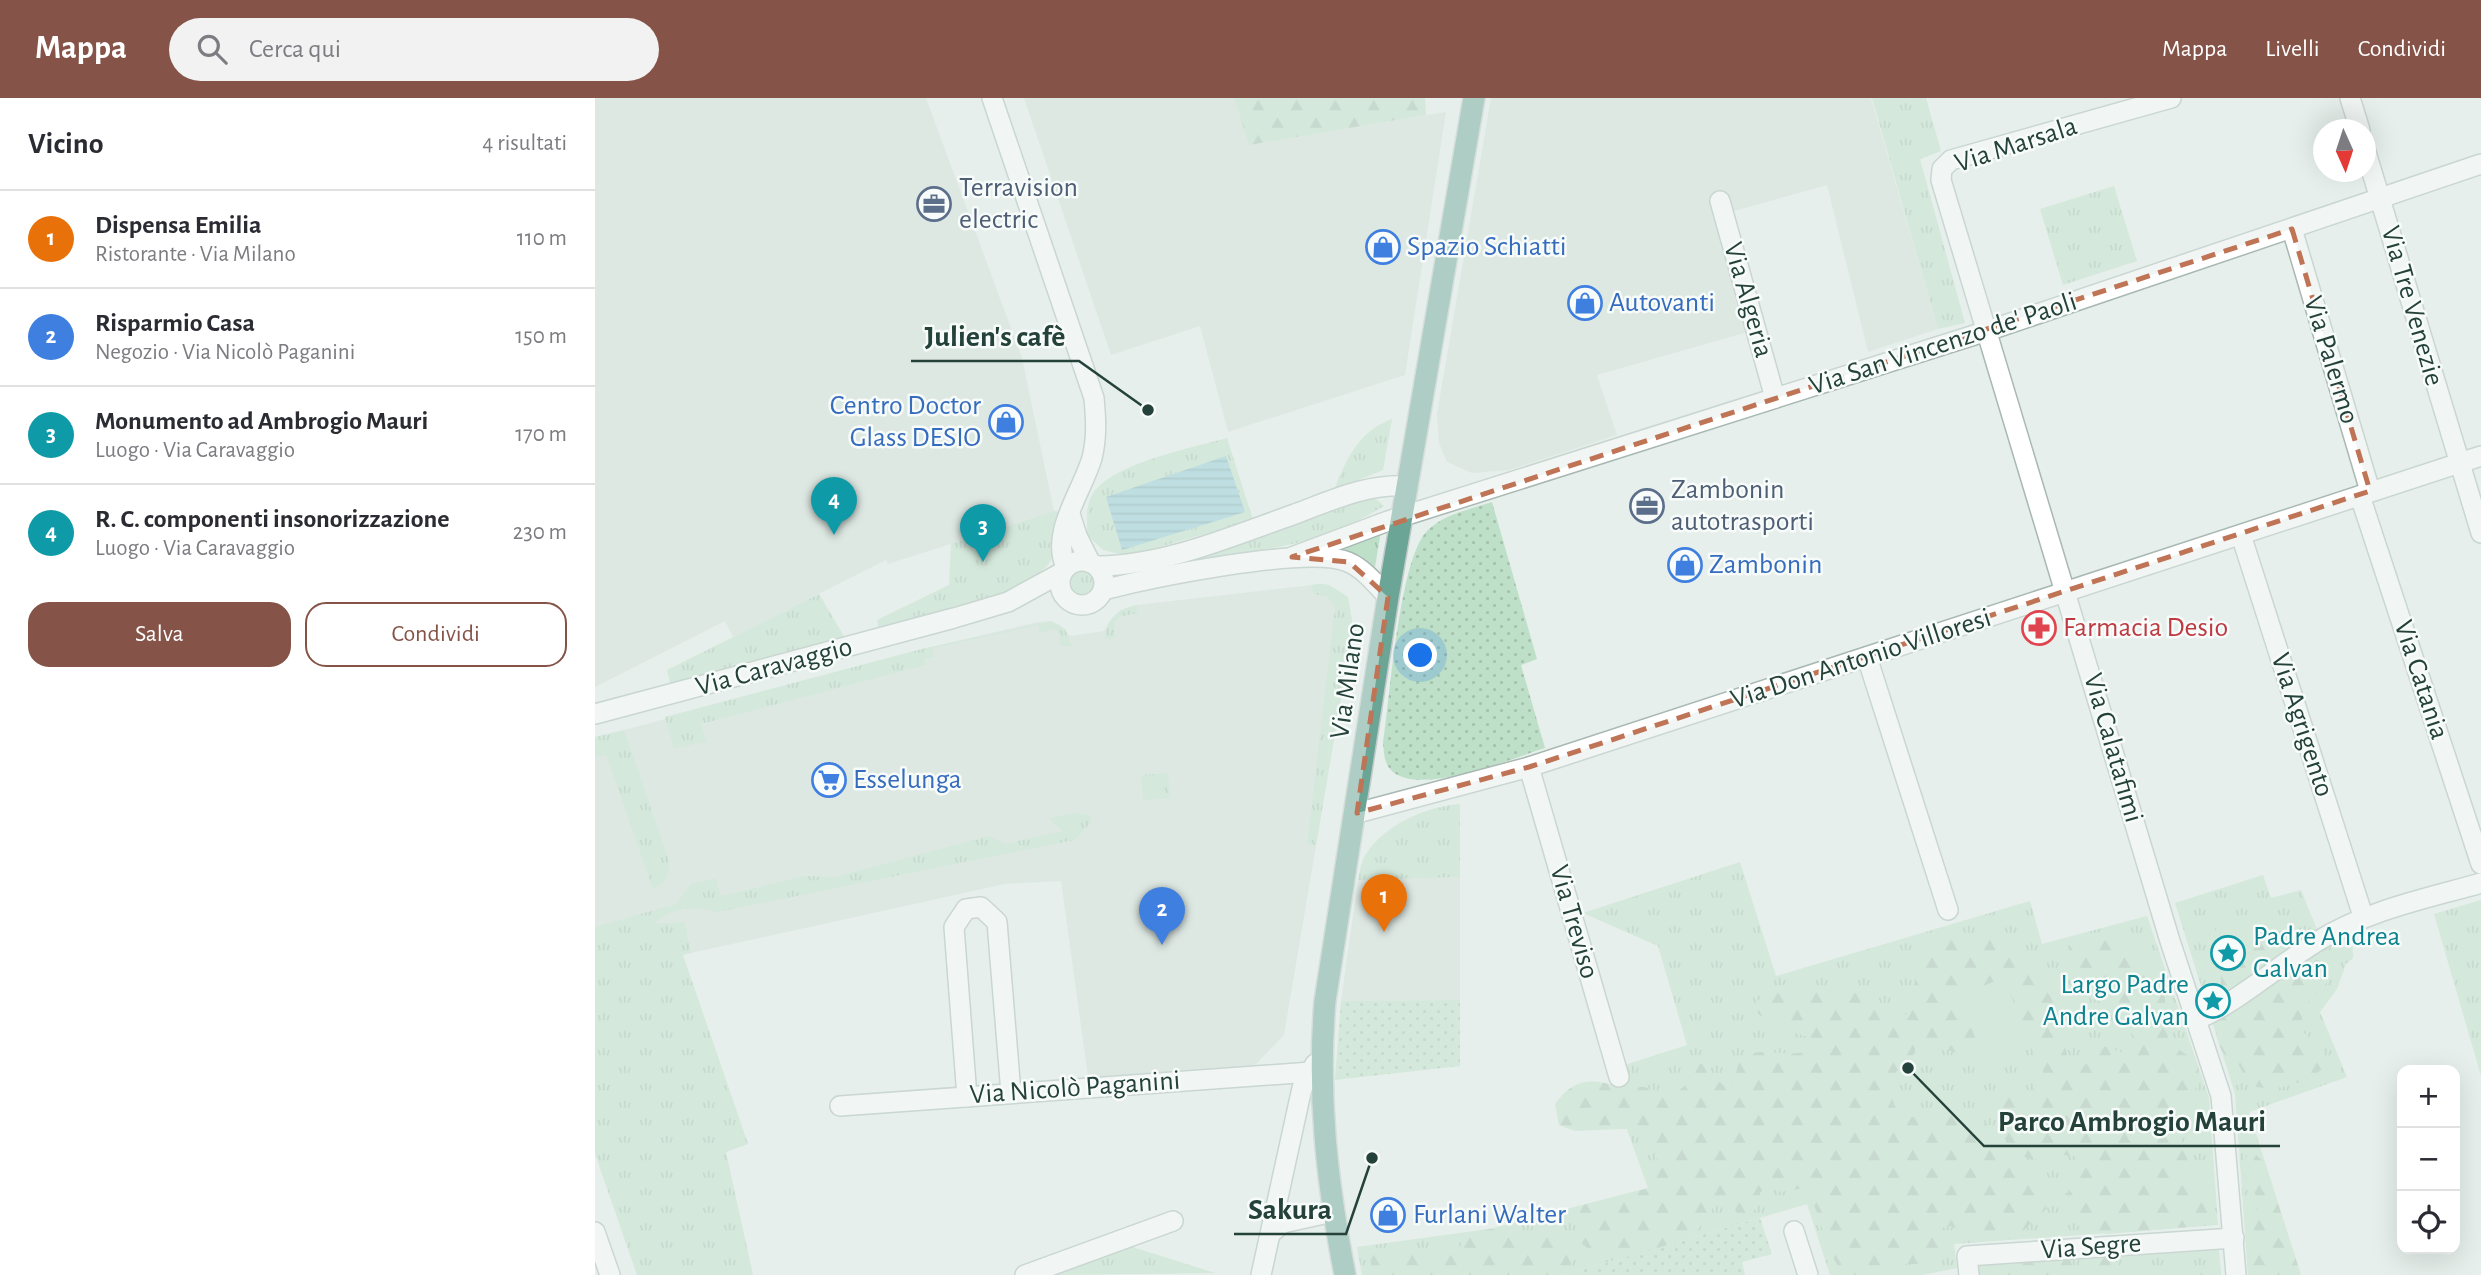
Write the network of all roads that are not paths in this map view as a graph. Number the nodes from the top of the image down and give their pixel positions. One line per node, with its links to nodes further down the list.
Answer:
1 (992, 98): 17 (street)
2 (1474, 98): 15 (main road, Via Milano)
3 (2171, 98): 11 (street, Via Marsala)
4 (2350, 98): 5 (street)
5 (2357, 119)
6 (2481, 164): 8 (street, Via San Vincenzo de' Paoli)
7 (2376, 182): 8 (street, Via Tre Venezie)
8 (2381, 199): 10 (street, Via San Vincenzo de' Paoli); 14 (street, Via Tre Venezie)
9 (1720, 201): 12 (street, Via Algeria)
10 (2292, 229): 11 (street, Via San Vincenzo de' Paoli); 16 (street, Via Palermo)
11 (1987, 331): 12 (street, Via San Vincenzo de' Paoli); 25 (street, Via Calatafimi)
12 (1775, 398): 18 (street, Via San Vincenzo de' Paoli)
13 (2481, 456): 14 (street, Via Don Antonio Villoresi)
14 (2459, 463): 16 (street, Via Don Antonio Villoresi); 19 (street, Via Tre Venezie)
15 (1408, 486): 18 (main road, Via Milano); 22 (street)
16 (2365, 493): 20 (street, Via Don Antonio Villoresi); 33 (street, Via Catania)
17 (1070, 514): 22 (street); 23 (street)
18 (1403, 516): 21 (street); 26 (main road, Via Milano)
19 (2481, 533)
20 (2241, 535): 25 (street, Via Don Antonio Villoresi); 36 (street, Via Agrigento)
21 (1292, 557): 24 (street); 26 (street)
22 (1094, 564): 23 (street); 24 (street)
23 (1063, 570): 27 (street); 28 (street, Via Caravaggio)
24 (1103, 590): 27 (street)
25 (2066, 591): 29 (street, Via Don Antonio Villoresi); 37 (street, Via Calatafimi)
26 (1388, 597): 32 (main road, Via Milano)
27 (1070, 601): 28 (street, Via Caravaggio)
28 (954, 618): 30 (street, Via Caravaggio)
29 (1867, 657): 31 (street, Via Don Antonio Villoresi); 35 (street)
30 (595, 714)
31 (1529, 767): 32 (street, Via Don Antonio Villoresi); 39 (street, Via Treviso)
32 (1357, 813): 38 (main road, Via Milano)
33 (2481, 864)
34 (2481, 883): 36 (street)
35 (1948, 909)
36 (2363, 916): 37 (street)
37 (2196, 1020): 48 (street, Via Calatafimi)
38 (1316, 1063): 40 (street, Via Nicolò Paganini); 43 (main road, Via Milano); 47 (street)
39 (1619, 1077)
40 (1011, 1093): 41 (street, Via Nicolò Paganini); 41 (street)
41 (967, 1097): 42 (street, Via Nicolò Paganini)
42 (840, 1106)
43 (1333, 1212): 47 (street); 52 (main road, Via Milano)
44 (1173, 1220): 50 (street)
45 (1794, 1231): 53 (street)
46 (595, 1232): 49 (street)
47 (1271, 1233): 51 (street)
48 (2234, 1238): 54 (street, Via Segre); 55 (street, Via Calatafimi)
49 (610, 1275)
50 (1025, 1275)
51 (1261, 1275)
52 (1345, 1275)
53 (1808, 1275)
54 (1969, 1275)
55 (2236, 1275)

